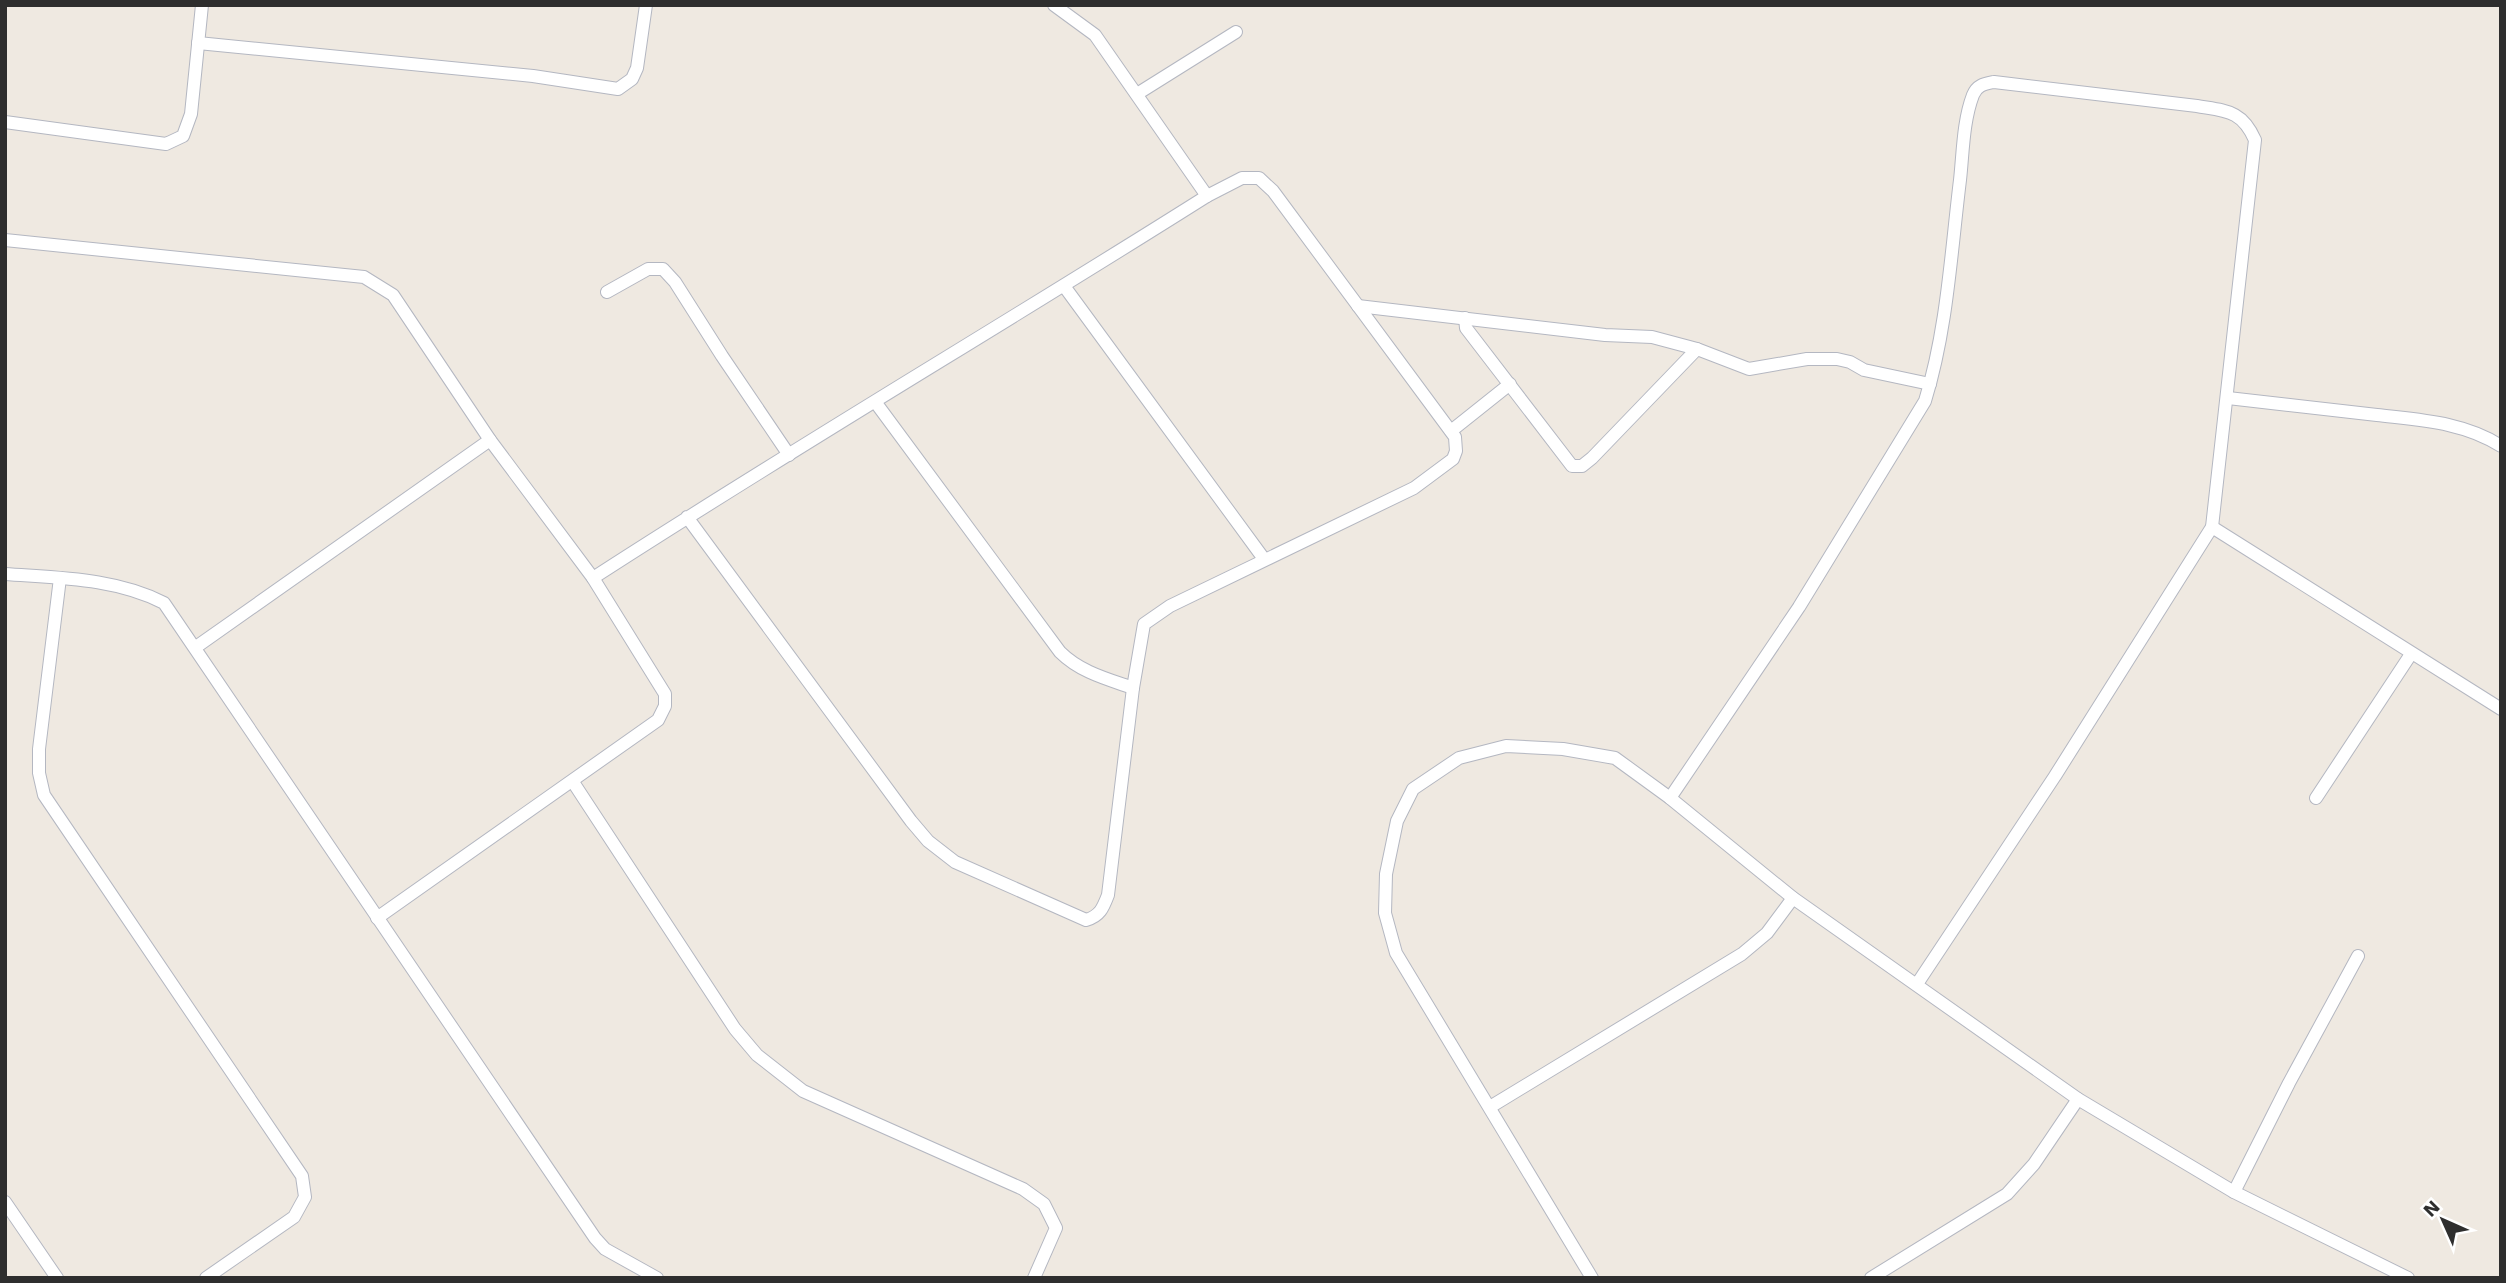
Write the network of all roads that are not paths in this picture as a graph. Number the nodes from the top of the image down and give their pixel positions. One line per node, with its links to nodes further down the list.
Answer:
1 (202, 5): 5 (street)
2 (646, 5): 5 (street)
3 (1054, 5): 6 (street)
4 (1236, 32): 6 (street)
5 (198, 43): 7 (street)
6 (1137, 94): 8 (street)
7 (5, 122)
8 (1207, 195): 10 (street); 12 (street)
9 (5, 240): 20 (street)
10 (1064, 286): 18 (street); 25 (street)
11 (607, 292): 22 (street)
12 (1358, 306): 13 (street); 19 (street)
13 (1465, 318): 14 (street); 15 (street)
14 (1697, 349): 15 (street); 16 (street)
15 (1510, 384): 19 (street)
16 (1930, 384): 17 (street); 34 (street)
17 (2228, 398): 21 (street); 24 (street)
18 (876, 402): 22 (street); 31 (street)
19 (1451, 431): 25 (street)
20 (490, 440): 28 (street); 29 (street)
21 (2501, 446)
22 (789, 455): 23 (street)
23 (687, 517): 28 (street); 31 (street)
24 (2212, 527): 30 (street); 39 (street)
25 (1264, 559): 31 (street)
26 (5, 574): 27 (street)
27 (60, 578): 29 (street); 45 (street)
28 (593, 578): 33 (street)
29 (195, 647): 37 (street)
30 (2411, 654): 32 (street); 35 (street)
31 (1133, 688)
32 (2501, 709)
33 (573, 782): 37 (street); 47 (street)
34 (1670, 798): 36 (street); 41 (street)
35 (2316, 799)
36 (1793, 898): 39 (street); 41 (street)
37 (377, 918): 46 (street)
38 (2358, 956): 42 (street)
39 (1917, 984): 40 (street)
40 (2078, 1099): 42 (street); 49 (street)
41 (1490, 1107): 48 (street)
42 (2234, 1192): 50 (street)
43 (5, 1202): 44 (street)
44 (57, 1278)
45 (206, 1278)
46 (657, 1278)
47 (1034, 1278)
48 (1592, 1278)
49 (1871, 1278)
50 (2408, 1278)

